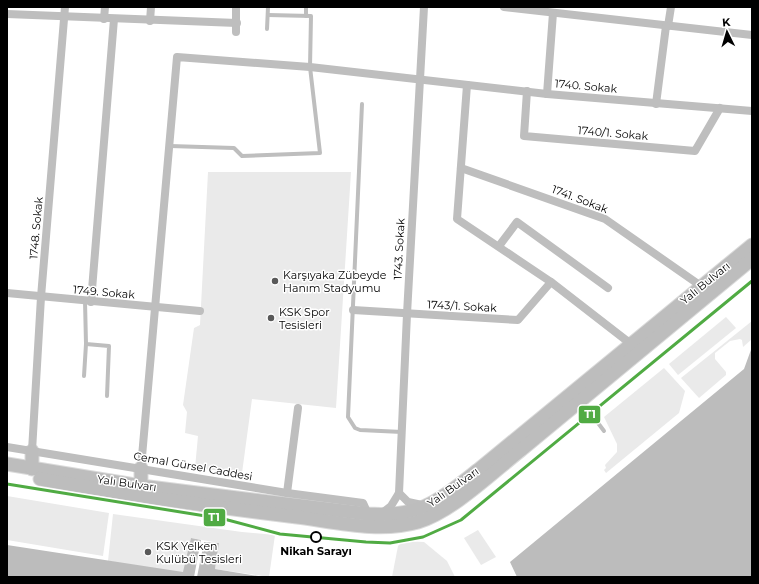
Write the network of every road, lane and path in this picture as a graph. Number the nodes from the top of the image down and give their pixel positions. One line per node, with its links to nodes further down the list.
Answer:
1 (65, 7): 14 (street, 1748. Sokak)
2 (105, 7): 15 (street)
3 (151, 7): 17 (street)
4 (236, 7): 18 (street)
5 (268, 7): 12 (lane)
6 (306, 7): 13 (lane)
7 (424, 7): 24 (street, 1743. Sokak)
8 (504, 7): 10 (street)
9 (671, 7): 19 (street)
10 (553, 13): 19 (street); 27 (street)
11 (7, 14): 14 (street)
12 (268, 15): 13 (lane); 20 (lane)
13 (306, 16): 23 (lane)
14 (64, 17): 15 (street); 41 (street, 1748. Sokak)
15 (104, 19): 16 (street)
16 (114, 19): 17 (street); 42 (street)
17 (150, 21): 18 (street)
18 (237, 23): 21 (street)
19 (667, 26): 22 (street); 29 (street)
20 (267, 29)
21 (236, 32)
22 (752, 35)
23 (310, 67): 24 (street, 1740. Sokak); 32 (street, 1740. Sokak); 32 (lane)
24 (419, 80): 25 (street, 1740. Sokak); 46 (street, 1743. Sokak)
25 (467, 85): 26 (street, 1740. Sokak); 33 (street)
26 (527, 91): 27 (street, 1740. Sokak); 30 (street, 1740/1. Sokak)
27 (547, 94): 29 (street, 1740. Sokak)
28 (362, 104): 45 (lane)
29 (656, 104): 30 (street, 1740. Sokak)
30 (720, 108): 31 (street, 1740. Sokak)
31 (752, 111)
32 (170, 146): 43 (street)
33 (461, 168): 35 (street); 38 (street, 1741. Sokak)
34 (752, 245): 38 (main road, Yalı Bulvarı)
35 (499, 246): 37 (street); 39 (street)
36 (752, 259): 51 (main road, Yalı Bulvarı)
37 (551, 282): 46 (street, 1743/1. Sokak); 48 (street)
38 (701, 286): 48 (main road, Yalı Bulvarı)
39 (608, 288)
40 (7, 293): 41 (street, 1749. Sokak)
41 (41, 297): 42 (street, 1749. Sokak); 56 (street, 1748. Sokak)
42 (88, 301): 43 (street, 1749. Sokak); 47 (lane)
43 (156, 307): 44 (street, 1749. Sokak); 59 (street)
44 (200, 310)
45 (353, 310): 46 (street, 1743/1. Sokak); 54 (lane)
46 (407, 314): 54 (street, 1743. Sokak)
47 (86, 344): 49 (lane); 50 (lane)
48 (631, 344): 64 (main road, Yalı Bulvarı)
49 (84, 376)
50 (107, 396)
51 (581, 401): 53 (lane); 60 (main road, Yalı Bulvarı)
52 (298, 408): 63 (street)
53 (604, 431)
54 (402, 432): 62 (street, 1743. Sokak)
55 (7, 447): 56 (street, Cemal Gürsel Caddesi)
56 (32, 451): 58 (main road); 59 (street, Cemal Gürsel Caddesi)
57 (7, 464): 58 (main road, Yalı Bulvarı)
58 (32, 468): 61 (main road, Yalı Bulvarı)
59 (141, 468): 61 (main road); 63 (street, Cemal Gürsel Caddesi)
60 (7, 473)
61 (141, 486): 63 (main road, Yalı Bulvarı)
62 (399, 493): 64 (street); 65 (street)
63 (286, 498): 65 (main road, Yalı Bulvarı)
64 (434, 503): 65 (main road, Yalı Bulvarı)
65 (374, 515)

